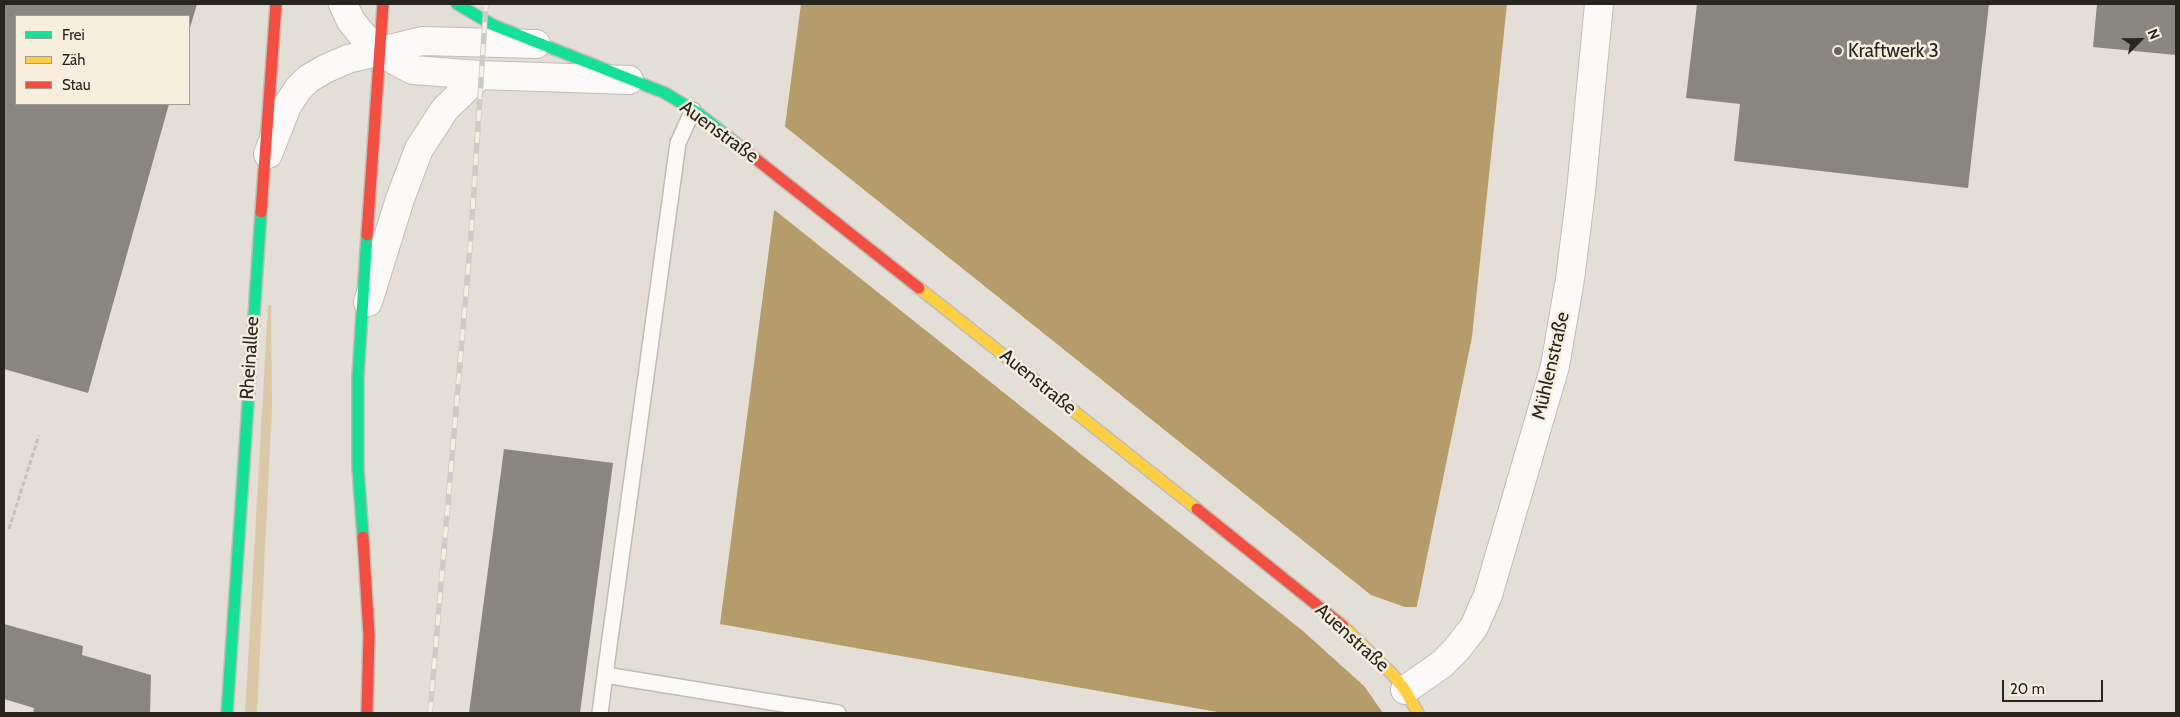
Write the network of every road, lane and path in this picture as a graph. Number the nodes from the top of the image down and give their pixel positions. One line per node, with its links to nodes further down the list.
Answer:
1 (276, 4): 11 (main road, Rheinallee)
2 (343, 4): 7 (street, Auenstraße)
3 (382, 4): 7 (main road)
4 (457, 4): 6 (main road, Auenstraße)
5 (1599, 4): 16 (street, Mühlenstraße)
6 (543, 45): 7 (street, Auenstraße); 9 (main road, Auenstraße)
7 (379, 50): 8 (street, Auenstraße); 11 (street, Auenstraße); 12 (main road)
8 (480, 75): 9 (street, Auenstraße); 12 (street)
9 (633, 80): 10 (main road, Auenstraße)
10 (692, 110): 15 (lane); 16 (main road, Auenstraße)
11 (265, 163): 17 (main road, Rheinallee)
12 (360, 330): 18 (main road)
13 (39, 435): 14 (path)
14 (9, 529)
15 (605, 675): 19 (lane); 20 (lane)
16 (1411, 702)
17 (227, 713)
18 (367, 713)
19 (600, 713)
20 (838, 713)

